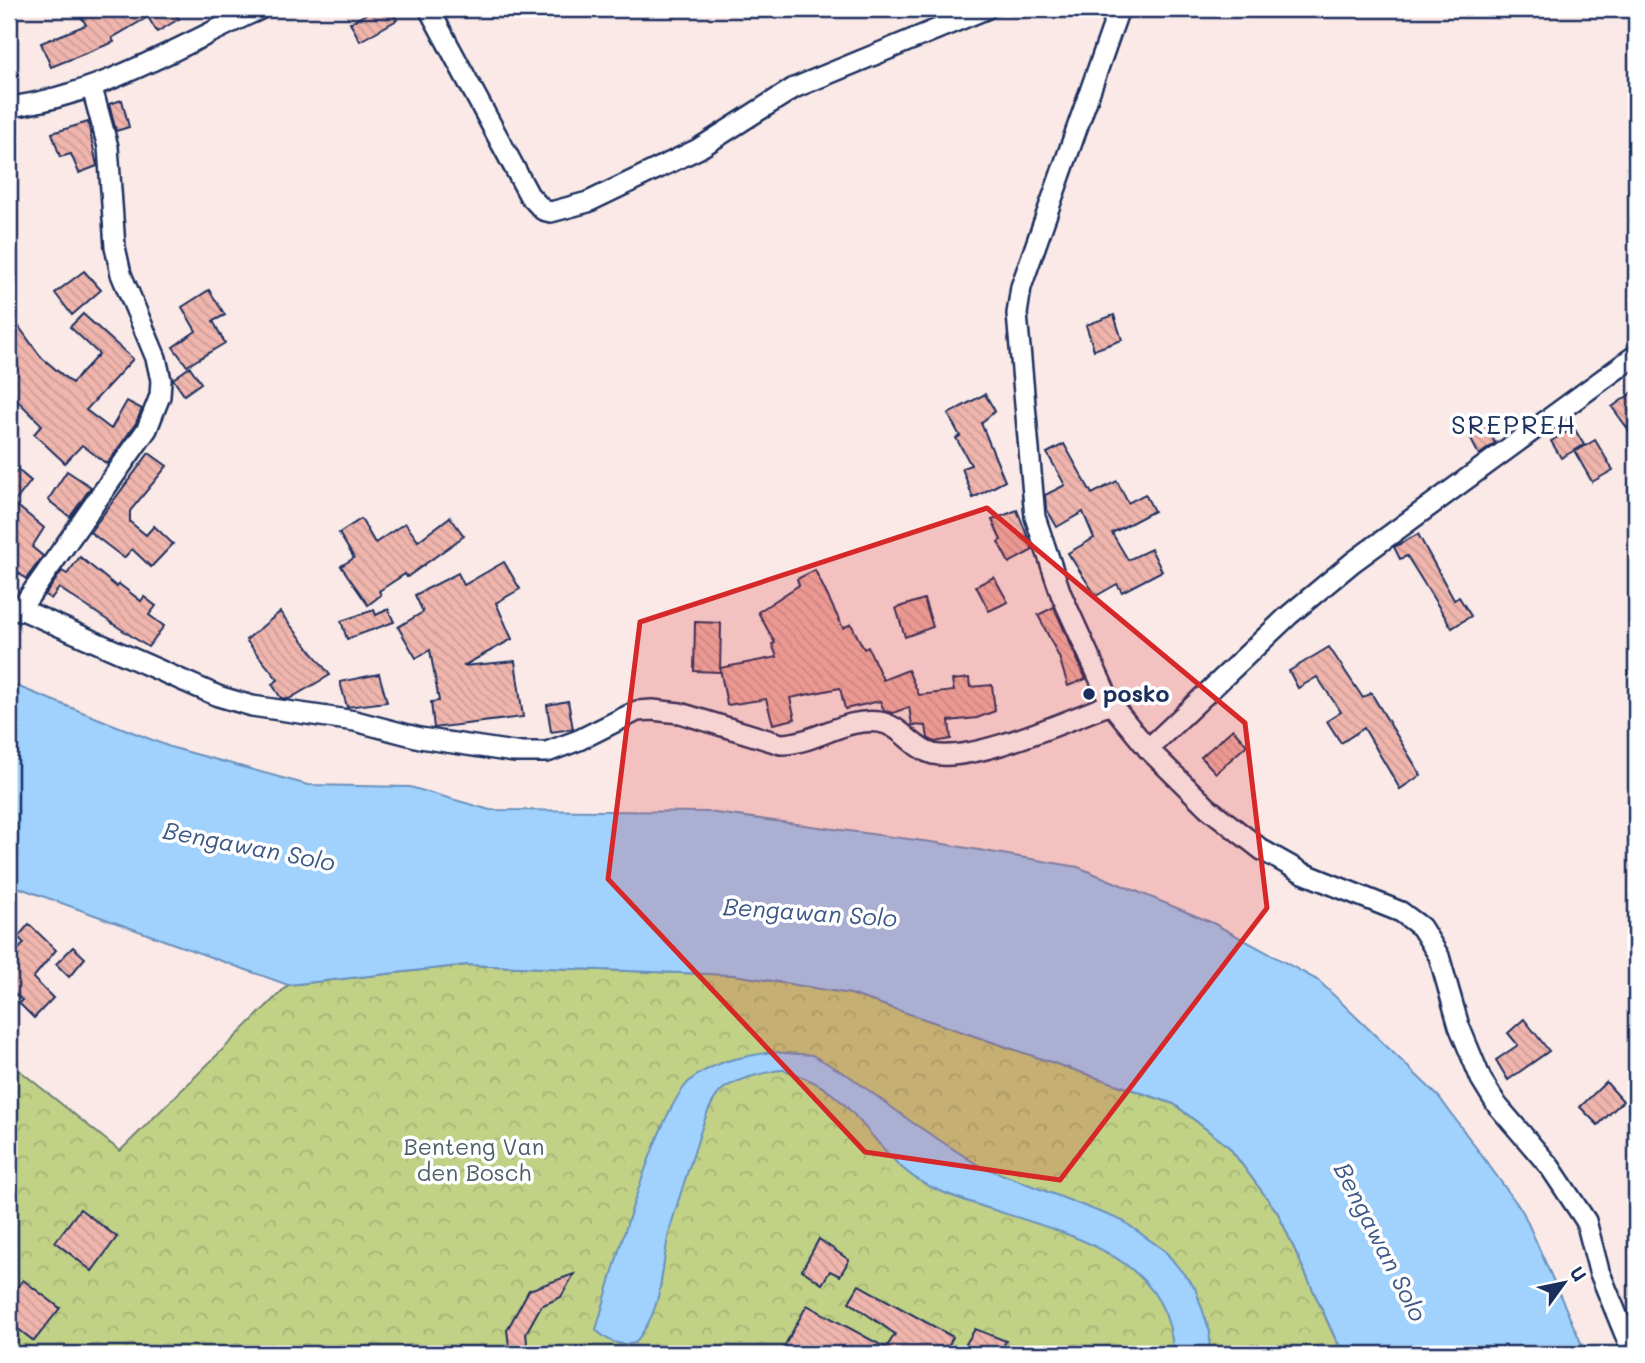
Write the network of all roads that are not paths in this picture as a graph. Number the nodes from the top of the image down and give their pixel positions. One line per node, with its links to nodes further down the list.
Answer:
1 (260, 9): 5 (street)
2 (429, 9): 3 (street)
3 (986, 9)
4 (1119, 9): 9 (street)
5 (92, 88): 6 (street); 8 (street)
6 (9, 107)
7 (1636, 355): 10 (street)
8 (14, 608): 9 (street)
9 (1111, 704): 10 (street)
10 (1148, 749): 11 (street)
11 (1633, 1351)

